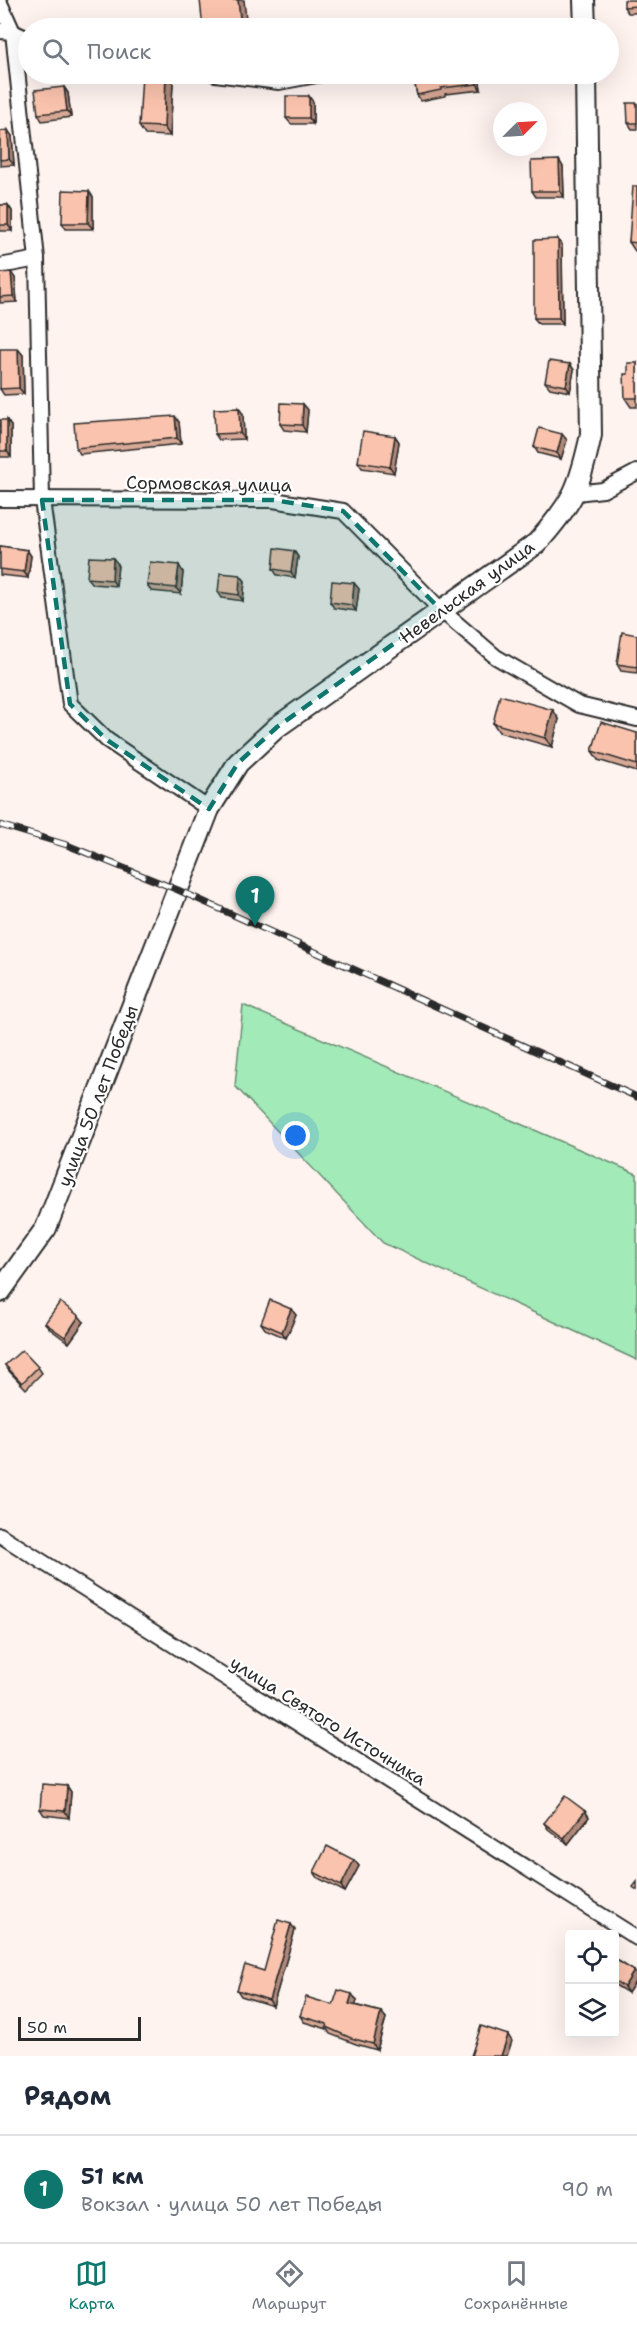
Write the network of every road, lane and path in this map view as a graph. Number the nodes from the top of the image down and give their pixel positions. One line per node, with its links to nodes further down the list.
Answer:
1 (585, 0): 3 (street)
2 (0, 3): 4 (street)
3 (585, 18)
4 (6, 31): 6 (street)
5 (586, 84): 9 (street, Невельская улица)
6 (37, 259): 7 (street); 11 (street)
7 (0, 266)
8 (637, 472): 9 (street)
9 (576, 493): 12 (street, Невельская улица)
10 (0, 499): 11 (street, Сормовская улица)
11 (42, 500): 12 (street, Сормовская улица); 14 (street)
12 (441, 610): 13 (street, Сормовская улица); 14 (street, Невельская улица)
13 (637, 719)
14 (208, 809): 15 (street, Невельская улица)
15 (178, 890): 16 (street, улица 50 лет Победы)
16 (0, 1292)
17 (0, 1536): 18 (street, улица Святого Источника)
18 (637, 1938)

